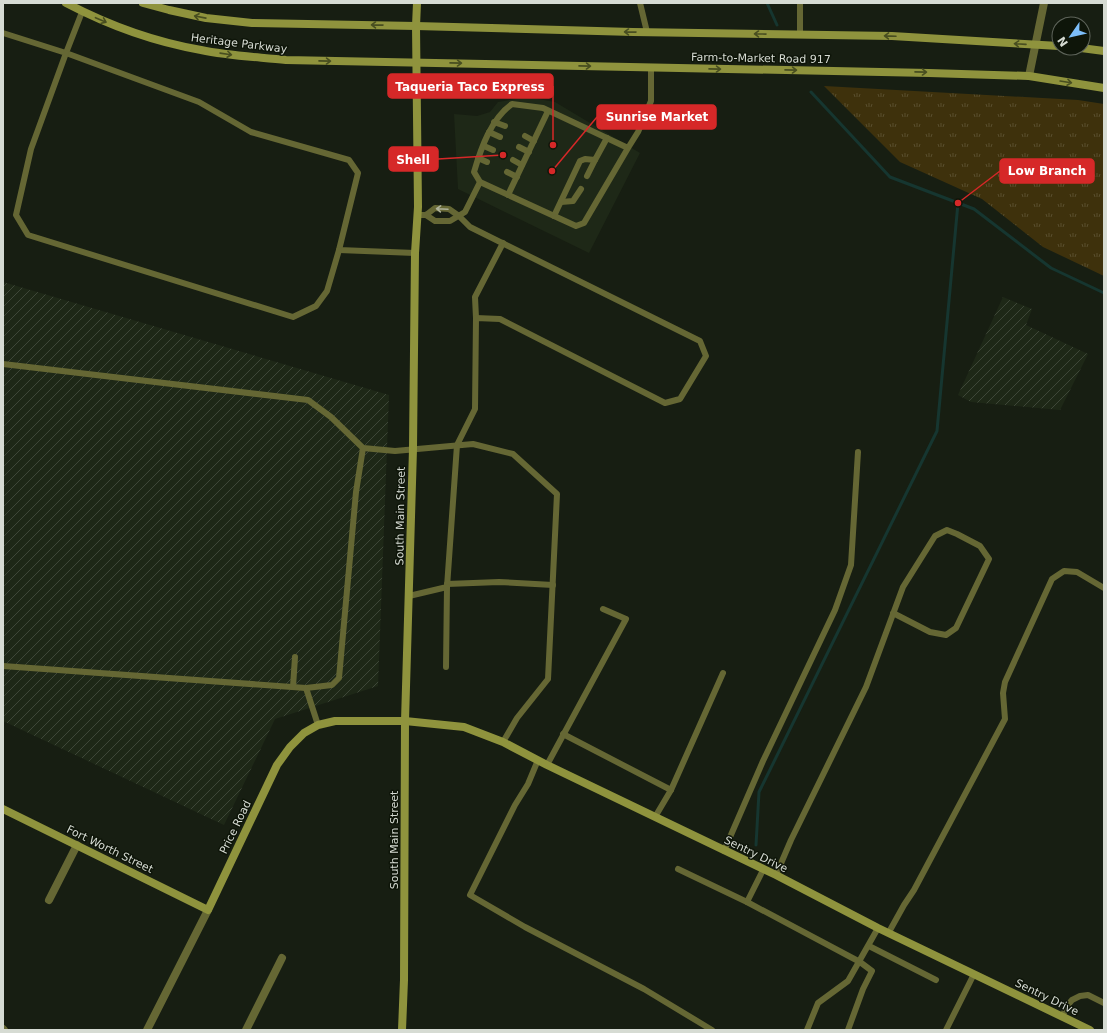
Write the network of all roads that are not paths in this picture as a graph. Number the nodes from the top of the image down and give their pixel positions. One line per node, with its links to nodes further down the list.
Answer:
1 (66, 3): 7 (main road, Heritage Parkway)
2 (143, 3): 8 (main road, Heritage Parkway, one-way to 2)
3 (417, 3): 8 (main road, South Main Street)
4 (640, 3): 9 (lane)
5 (800, 3): 11 (lane)
6 (1044, 3): 12 (street)
7 (82, 12): 16 (lane); 17 (main road, Heritage Parkway, one-way to 17)
8 (416, 26): 9 (main road, one-way to 8); 17 (main road, South Main Street)
9 (647, 32): 11 (main road, one-way to 9)
10 (3, 33): 16 (lane)
11 (800, 34): 12 (main road, one-way to 11)
12 (1035, 45): 13 (main road); 19 (street)
13 (1051, 46)
14 (1091, 49): 15 (main road)
15 (1104, 51)
16 (66, 53): 51 (lane); 51 (lane)
17 (416, 63): 18 (main road, Farm-to-Market Road 917, one-way to 18); 46 (main road, South Main Street)
18 (651, 67): 19 (main road, Farm-to-Market Road 917, one-way to 19); 31 (lane)
19 (1029, 76): 20 (main road, Farm-to-Market Road 917, one-way to 20)
20 (1104, 88)
21 (548, 110): 22 (lane); 27 (lane); 28 (lane)
22 (494, 122): 23 (lane); 24 (lane)
23 (505, 126)
24 (489, 132): 26 (lane); 29 (lane)
25 (525, 136): 28 (lane)
26 (500, 137)
27 (607, 138): 31 (lane); 36 (lane)
28 (534, 141): 33 (lane)
29 (484, 146): 32 (lane); 34 (lane)
30 (519, 147): 33 (lane)
31 (628, 148): 49 (lane)
32 (493, 150)
33 (529, 152): 38 (lane)
34 (478, 158): 37 (lane); 42 (lane)
35 (513, 160): 38 (lane)
36 (595, 160): 40 (lane); 45 (lane)
37 (487, 162)
38 (522, 165): 41 (lane)
39 (507, 172): 41 (lane)
40 (587, 176)
41 (517, 177): 44 (lane)
42 (480, 182): 44 (lane); 48 (lane)
43 (581, 189): 45 (lane)
44 (508, 195): 49 (lane)
45 (561, 202): 49 (lane)
46 (417, 215): 47 (lane); 52 (main road, South Main Street)
47 (426, 215): 48 (lane); 48 (lane, one-way to 47)
48 (459, 216): 50 (lane)
49 (554, 216)
50 (503, 243): 53 (lane); 53 (lane)
51 (339, 250): 52 (lane)
52 (415, 253): 57 (main road, South Main Street)
53 (476, 318): 55 (lane)
54 (3, 364): 56 (lane)
55 (457, 445): 57 (lane); 59 (lane); 60 (lane)
56 (363, 448): 57 (lane); 70 (lane)
57 (413, 449): 62 (main road, South Main Street)
58 (858, 452): 81 (lane)
59 (553, 585): 60 (lane); 74 (lane)
60 (447, 586): 62 (lane); 67 (lane)
61 (1104, 588): 89 (lane)
62 (409, 596): 71 (main road, South Main Street)
63 (603, 609): 73 (lane)
64 (893, 613): 64 (lane); 84 (lane)
65 (295, 657): 69 (lane)
66 (3, 666): 69 (lane)
67 (446, 667)
68 (723, 673): 77 (lane)
69 (293, 687): 70 (lane)
70 (306, 688): 72 (lane)
71 (405, 721): 72 (main road, Price Road); 74 (main road, Sentry Drive); 99 (main road, South Main Street)
72 (318, 725): 87 (main road, Price Road)
73 (563, 734): 76 (lane); 77 (lane)
74 (503, 742): 75 (main road, Sentry Drive)
75 (538, 760): 76 (main road, Sentry Drive); 100 (lane)
76 (547, 765): 79 (main road, Sentry Drive)
77 (671, 790): 79 (lane)
78 (3, 809): 80 (main road, Fort Worth Street)
79 (655, 817): 81 (main road, Sentry Drive)
80 (77, 845): 85 (street); 87 (main road, Fort Worth Street)
81 (724, 851): 83 (main road, Sentry Drive)
82 (678, 869): 86 (lane)
83 (763, 870): 84 (main road, Sentry Drive); 86 (lane)
84 (776, 875): 88 (main road, Sentry Drive)
85 (49, 900)
86 (747, 902): 92 (lane)
87 (208, 910): 97 (street, Price Road)
88 (878, 928): 89 (main road, Sentry Drive); 90 (lane)
89 (889, 932): 93 (main road, Sentry Drive)
90 (869, 946): 92 (lane); 94 (lane)
91 (282, 958): 98 (street)
92 (860, 962): 101 (lane); 102 (lane)
93 (974, 974): 96 (main road, Sentry Drive); 103 (lane)
94 (936, 980)
95 (1104, 1003): 96 (lane)
96 (1062, 1017): 104 (main road, Sentry Drive)
97 (147, 1030)
98 (246, 1030)
99 (402, 1030)
100 (712, 1030)
101 (807, 1030)
102 (848, 1030)
103 (946, 1030)
104 (1090, 1030)

